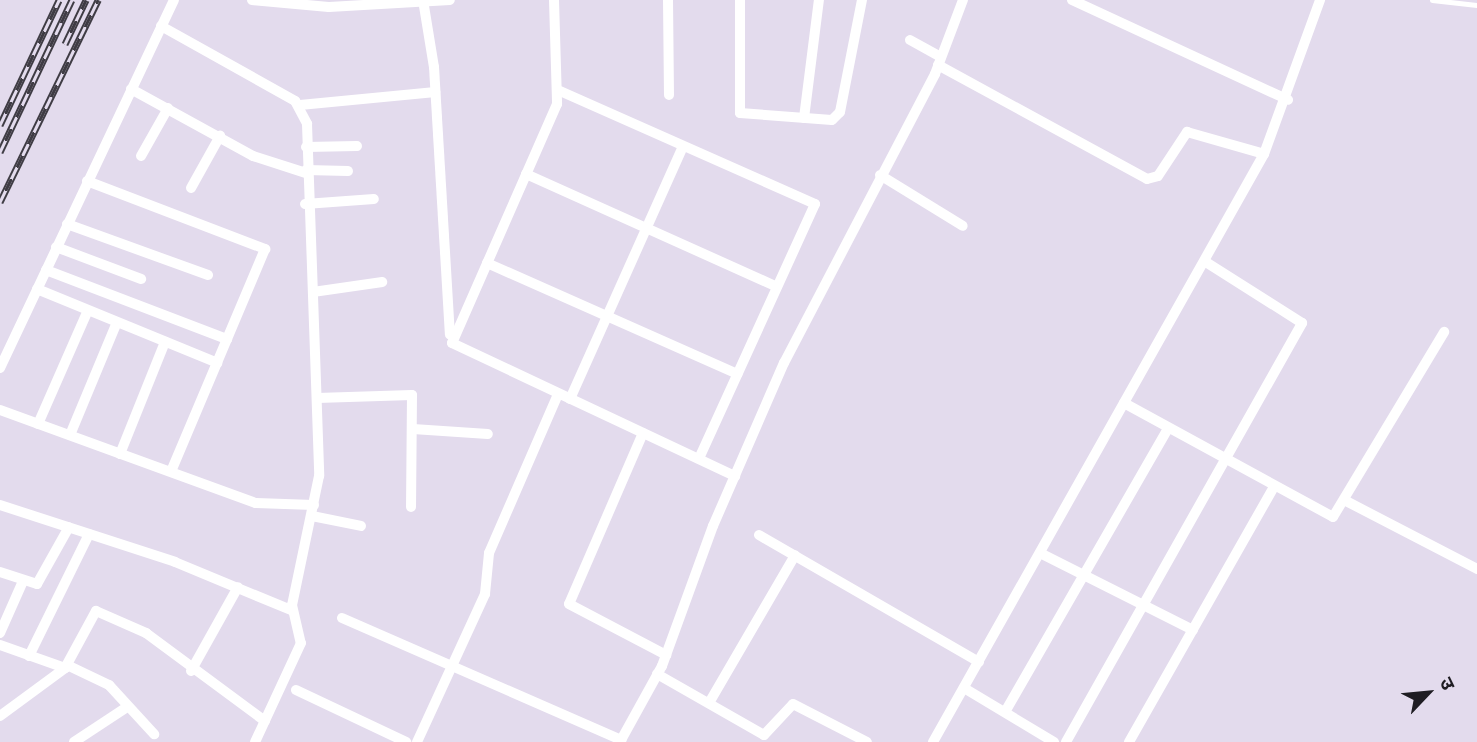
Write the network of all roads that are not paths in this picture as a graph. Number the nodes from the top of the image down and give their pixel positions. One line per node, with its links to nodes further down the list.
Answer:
1 (174, 0): 15 (street)
2 (252, 0): 13 (street)
3 (450, 0): 13 (street)
4 (554, 0): 19 (street)
5 (668, 0): 21 (street)
6 (740, 0): 25 (street)
7 (819, 0): 25 (street)
8 (862, 0): 25 (street)
9 (963, 0): 17 (street)
10 (1072, 0): 22 (street)
11 (1320, 0): 22 (street)
12 (1432, 0): 14 (lane)
13 (424, 1): 20 (street)
14 (1477, 5)
15 (161, 26): 18 (street); 23 (street)
16 (910, 40): 17 (street)
17 (940, 61): 30 (street); 35 (street)
18 (131, 89): 24 (street); 36 (street)
19 (560, 91): 29 (street); 34 (street)
20 (435, 92): 23 (street); 57 (street)
21 (669, 95)
22 (1288, 100): 30 (street)
23 (300, 105): 28 (street)
24 (168, 108): 26 (street); 31 (street)
25 (804, 118)
26 (220, 136): 33 (street); 37 (street)
27 (357, 146): 28 (street)
28 (306, 148): 33 (street)
29 (682, 149): 42 (street); 50 (street)
30 (1264, 153): 44 (street)
31 (141, 156)
32 (348, 171): 33 (street)
33 (306, 172): 39 (street)
34 (526, 174): 42 (street); 45 (street)
35 (880, 175): 41 (street); 78 (street)
36 (87, 181): 40 (street); 58 (street)
37 (191, 188)
38 (374, 199): 39 (street)
39 (305, 204): 52 (street)
40 (67, 224): 43 (street); 47 (street)
41 (963, 226)
42 (646, 229): 50 (street); 54 (street)
43 (56, 247): 46 (street); 48 (street)
44 (1206, 262): 66 (street); 76 (street)
45 (486, 263): 54 (street); 57 (street)
46 (46, 270): 51 (street); 58 (street)
47 (208, 275)
48 (141, 279)
49 (382, 282): 52 (street)
50 (777, 287): 62 (street)
51 (37, 289): 53 (street); 61 (street)
52 (313, 292): 64 (street)
53 (88, 310): 55 (street); 68 (street)
54 (607, 315): 62 (street); 65 (street)
55 (117, 322): 59 (street); 73 (street)
56 (1444, 332): 80 (street)
57 (450, 337): 63 (street)
58 (227, 340): 60 (street)
59 (165, 342): 60 (street); 74 (street)
60 (217, 363): 77 (street)
61 (0, 368)
62 (737, 374): 75 (street)
63 (558, 394): 65 (street); 104 (street)
64 (317, 398): 69 (street); 83 (street)
65 (570, 399): 71 (street)
66 (1125, 403): 70 (street); 88 (street)
67 (0, 410): 68 (street)
68 (38, 424): 73 (street)
69 (413, 429): 72 (street); 82 (street)
70 (1168, 429): 76 (street); 92 (street)
71 (643, 433): 75 (street); 101 (street)
72 (488, 434)
73 (69, 435): 74 (street)
74 (121, 454): 77 (street)
75 (699, 459): 78 (street)
76 (1224, 460): 79 (street); 95 (street)
77 (171, 471): 83 (street)
78 (735, 475): 101 (street)
79 (1273, 489): 80 (street); 98 (street)
80 (1346, 501): 90 (street)
81 (0, 505): 85 (street)
82 (411, 506)
83 (313, 510): 84 (street); 96 (street)
84 (361, 526)
85 (69, 527): 86 (street); 93 (street)
86 (89, 534): 94 (street); 102 (street)
87 (759, 535): 89 (street)
88 (1042, 554): 92 (street); 103 (street)
89 (795, 555): 103 (street); 110 (street)
90 (1477, 569)
91 (0, 572): 93 (street)
92 (1084, 574): 95 (street); 112 (street)
93 (23, 581): 99 (street)
94 (238, 587): 96 (street); 106 (street)
95 (1143, 604): 98 (street); 124 (street)
96 (291, 610): 114 (street)
97 (342, 618): 104 (street)
98 (1193, 630): 125 (street)
99 (0, 633)
100 (0, 645): 102 (street)
101 (666, 655): 107 (street)
102 (29, 656): 105 (street)
103 (979, 662): 108 (street)
104 (451, 665): 116 (street); 120 (street)
105 (66, 667): 106 (street); 111 (street); 113 (street)
106 (191, 671): 114 (street)
107 (657, 674): 110 (street); 116 (street)
108 (964, 688): 112 (street); 122 (street)
109 (296, 690): 119 (street)
110 (709, 703): 121 (street)
111 (127, 707): 115 (street); 117 (street)
112 (1005, 712): 123 (street)
113 (0, 716)
114 (265, 721): 118 (street)
115 (154, 734)
116 (621, 741)
117 (74, 742)
118 (255, 742)
119 (406, 742)
120 (417, 742)
121 (867, 742)
122 (933, 742)
123 (1055, 742)
124 (1066, 742)
125 (1129, 742)

